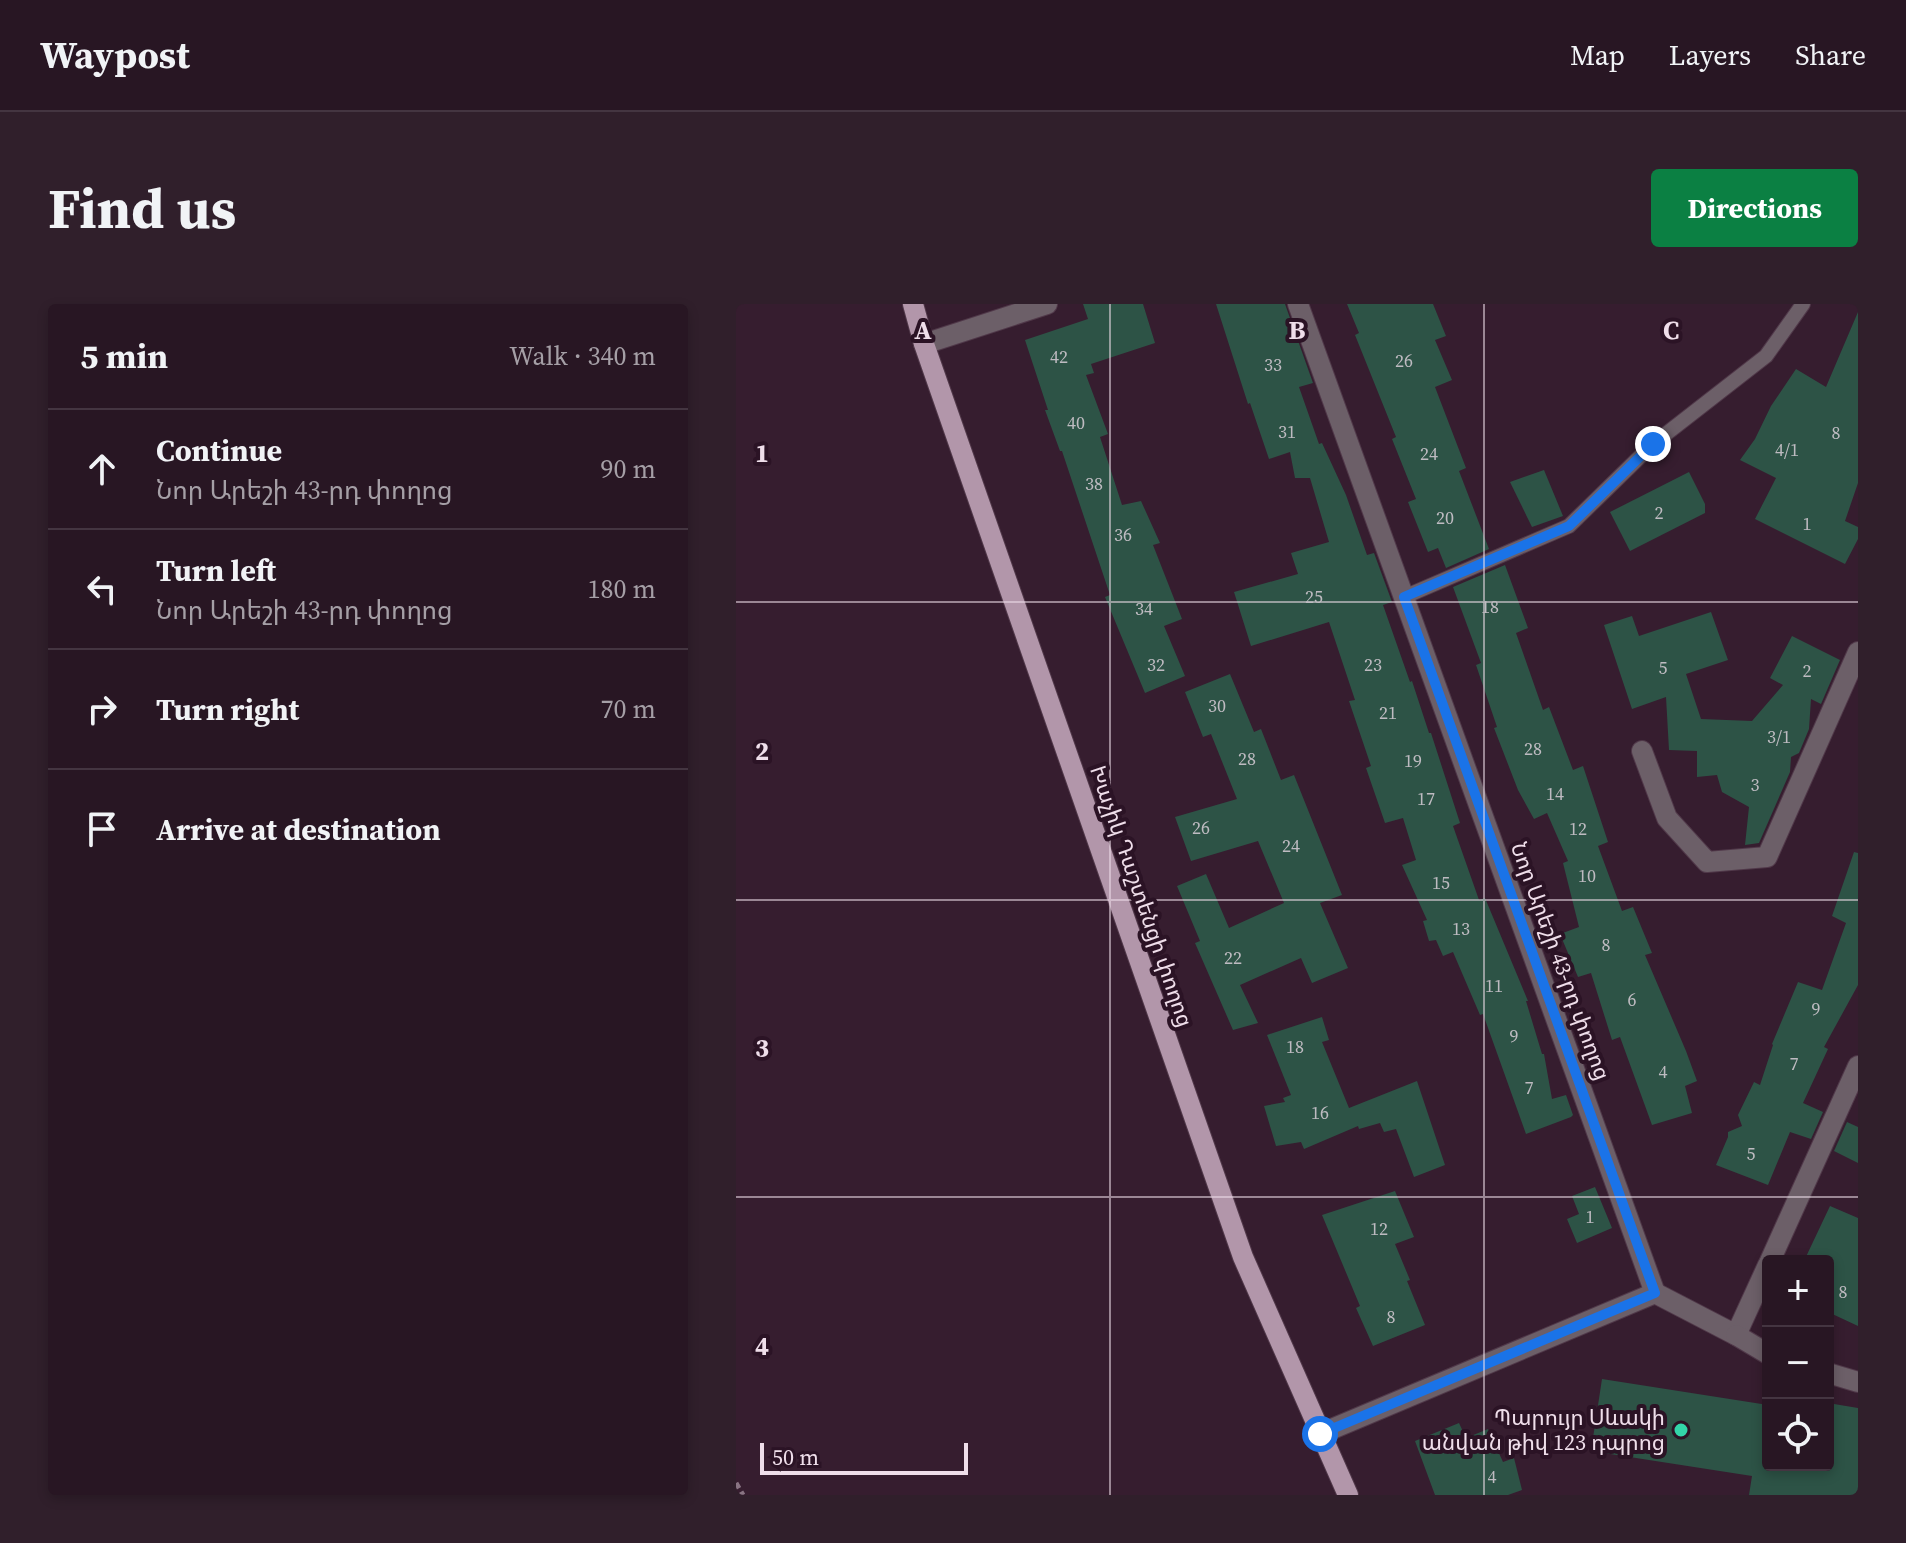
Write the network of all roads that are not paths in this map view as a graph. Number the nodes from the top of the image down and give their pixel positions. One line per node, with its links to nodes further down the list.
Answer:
1 (913, 304): 5 (main road, Խաչիկ Դաշտենցի փողոց)
2 (1047, 304): 5 (street)
3 (1298, 304): 6 (street, Նոր Արեշի 43-րդ փողոց)
4 (1803, 304): 6 (lane)
5 (924, 344): 17 (main road, Խաչիկ Դաշտենցի փողոց)
6 (1404, 597): 12 (street, Նոր Արեշի 43-րդ փողոց)
7 (1858, 652): 8 (street)
8 (1642, 751)
9 (1858, 1066): 10 (street)
10 (1773, 1255)
11 (1762, 1278): 13 (street)
12 (1655, 1293): 13 (street); 17 (street)
13 (1736, 1335): 14 (street)
14 (1762, 1350)
15 (1834, 1375): 16 (street)
16 (1858, 1382)
17 (1320, 1434): 18 (main road, Խաչիկ Դաշտենցի փողոց)
18 (1348, 1495)

